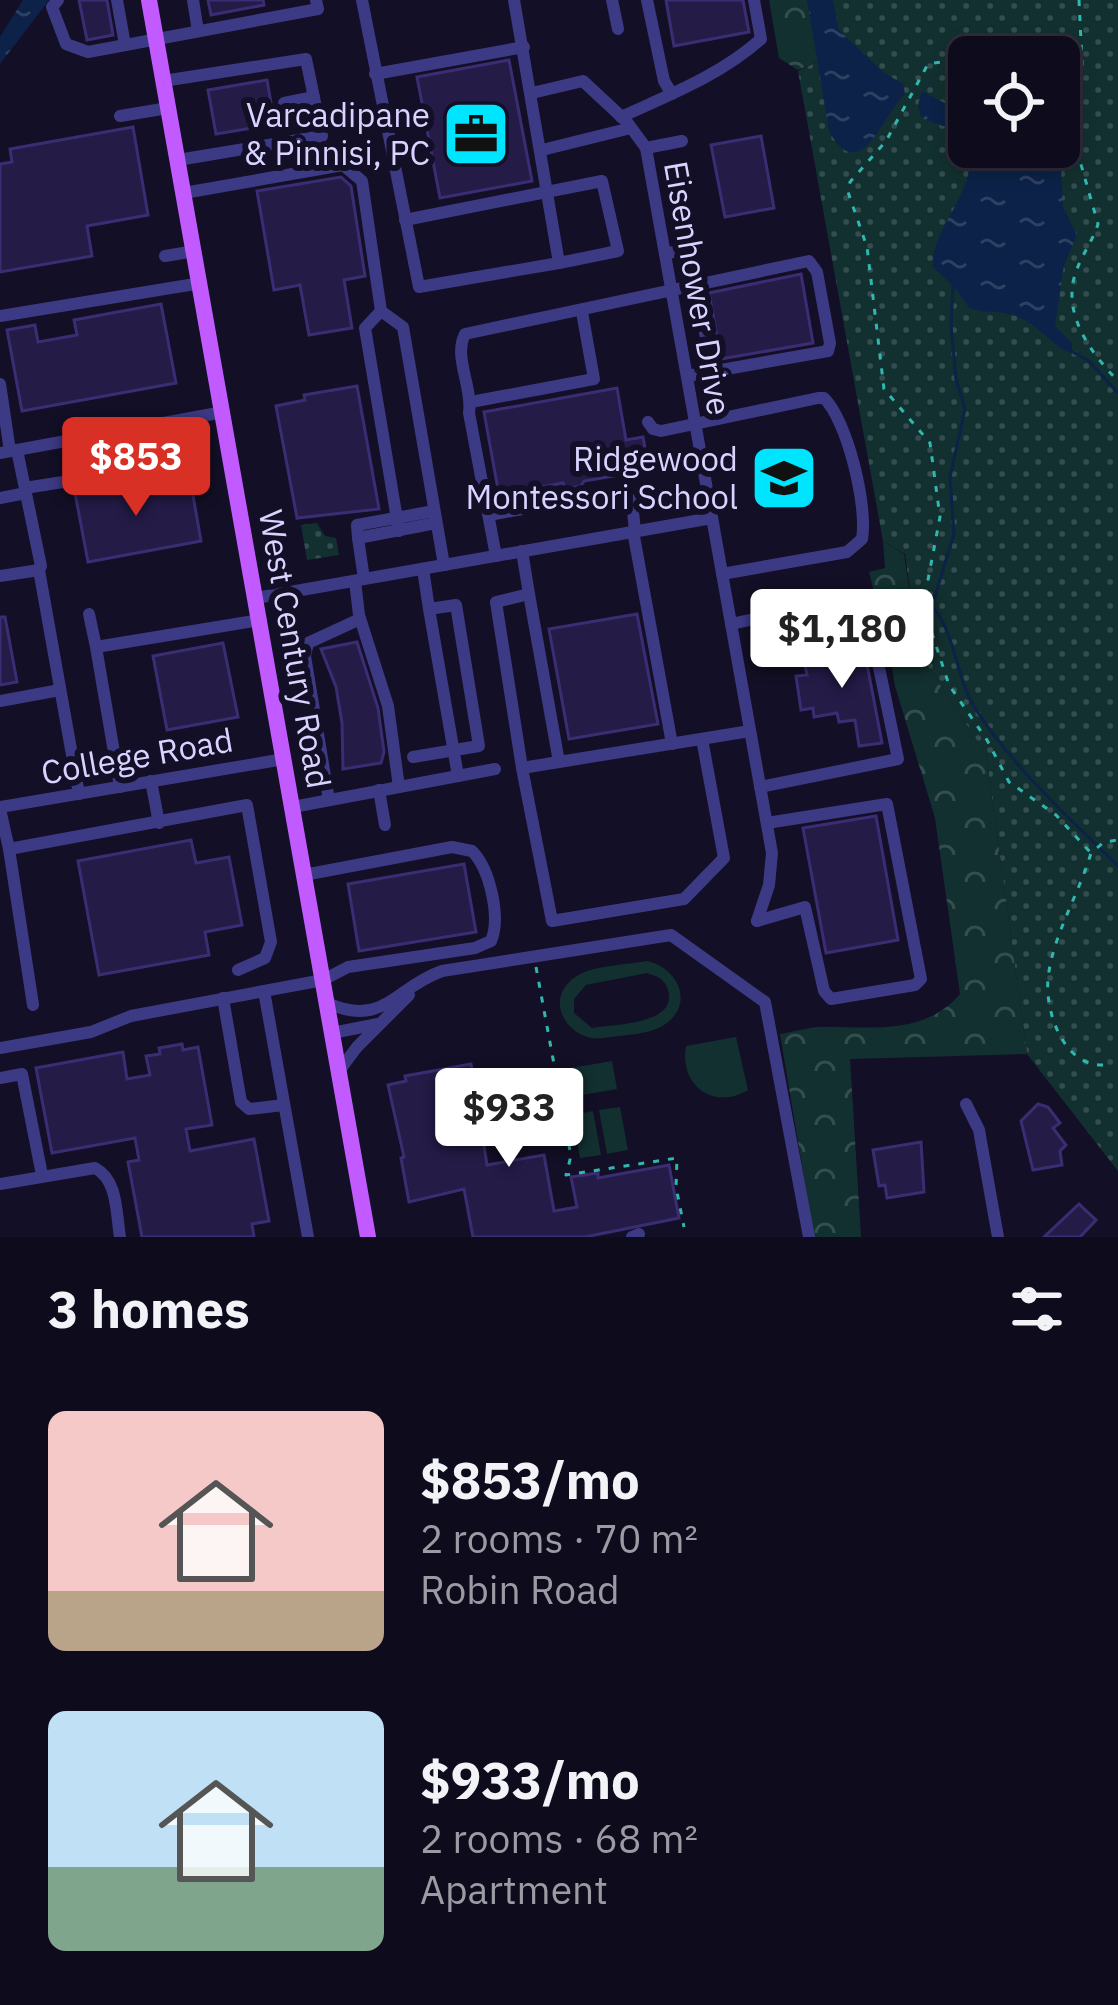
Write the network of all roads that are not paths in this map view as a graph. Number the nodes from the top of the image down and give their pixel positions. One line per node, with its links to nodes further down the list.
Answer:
1 (117, 0): 15 (street)
2 (149, 0): 14 (main road, West Century Road)
3 (193, 0): 13 (street)
4 (316, 0): 11 (street)
5 (362, 0): 17 (street)
6 (514, 0): 16 (street)
7 (612, 0): 12 (street)
8 (647, 0): 20 (street)
9 (754, 0): 20 (street)
10 (55, 3): 15 (street)
11 (281, 7): 13 (street)
12 (618, 29)
13 (198, 31): 14 (street)
14 (156, 39): 15 (street); 18 (main road, West Century Road)
15 (125, 45)
16 (524, 47): 17 (street); 19 (street)
17 (375, 74): 32 (street)
18 (164, 81): 21 (street); 23 (main road, West Century Road)
19 (532, 93): 25 (street, Eisenhower Drive); 28 (street)
20 (672, 94): 25 (street)
21 (314, 97): 22 (street); 29 (street)
22 (284, 103)
23 (168, 108): 24 (street); 29 (main road, West Century Road)
24 (120, 116)
25 (626, 122): 27 (street, Eisenhower Drive); 28 (street)
26 (682, 142): 27 (street)
27 (646, 148): 35 (street, Eisenhower Drive)
28 (542, 150): 31 (street)
29 (178, 160): 30 (main road, West Century Road)
30 (184, 193): 34 (main road, West Century Road); 41 (street)
31 (547, 194): 32 (street); 37 (street); 37 (street)
32 (405, 220): 37 (street)
33 (698, 246): 35 (street)
34 (195, 251): 36 (street); 38 (main road, West Century Road)
35 (665, 254): 40 (street, Eisenhower Drive)
36 (165, 256)
37 (559, 263)
38 (201, 284): 43 (street); 48 (main road, West Century Road)
39 (697, 287): 40 (street); 44 (street); 44 (street)
40 (672, 292): 42 (street); 45 (street, Eisenhower Drive)
41 (381, 311): 56 (street); 58 (street)
42 (582, 312): 47 (street); 47 (street)
43 (0, 316)
44 (712, 371): 45 (street)
45 (687, 376): 50 (street, Eisenhower Drive)
46 (0, 384): 52 (street)
47 (471, 402): 55 (street)
48 (223, 412): 51 (street); 69 (main road, West Century Road)
49 (648, 422): 50 (street)
50 (695, 423): 57 (street, Eisenhower Drive); 65 (street)
51 (150, 425): 52 (street); 53 (street)
52 (9, 451): 53 (street)
53 (26, 490): 54 (street); 64 (street)
54 (0, 498)
55 (489, 515): 59 (street); 61 (street)
56 (435, 517): 58 (street); 62 (street)
57 (712, 518): 59 (street); 65 (street, Eisenhower Drive)
58 (398, 524): 67 (street)
59 (634, 531): 60 (street); 80 (street)
60 (522, 551): 61 (street); 68 (street)
61 (496, 556): 62 (street)
62 (444, 565): 63 (street)
63 (423, 569): 67 (street); 70 (street)
64 (39, 570): 66 (street); 76 (street)
65 (722, 574): 74 (street, Eisenhower Drive)
66 (0, 576)
67 (360, 580): 69 (street); 72 (street)
68 (529, 594): 84 (street); 85 (street)
69 (256, 598): 73 (main road, West Century Road)
70 (429, 609): 81 (street); 81 (street)
71 (89, 614): 75 (street)
72 (360, 619): 90 (street); 94 (street)
73 (260, 620): 75 (street); 83 (main road, West Century Road)
74 (731, 624): 78 (street, Eisenhower Drive); 91 (street)
75 (96, 647): 89 (street)
76 (60, 690): 77 (street); 93 (street)
77 (0, 701)
78 (750, 731): 79 (street); 91 (street, Eisenhower Drive)
79 (702, 739): 80 (street); 85 (street)
80 (672, 744): 84 (street)
81 (454, 750): 82 (street); 87 (street)
82 (413, 757)
83 (284, 759): 88 (street, College Road); 95 (main road, West Century Road)
84 (559, 762): 85 (street)
85 (522, 768)
86 (495, 769): 87 (street)
87 (458, 776): 90 (street)
88 (151, 781): 89 (street, College Road); 97 (street)
89 (121, 787): 93 (street, College Road)
90 (399, 787): 92 (street)
91 (760, 787): 98 (street, Eisenhower Drive)
92 (380, 790): 94 (street); 99 (street)
93 (79, 794): 96 (street, College Road)
94 (329, 800): 95 (street)
95 (292, 807): 101 (main road, West Century Road)
96 (0, 808): 100 (street)
97 (159, 823): 100 (street); 102 (street)
98 (767, 823): 98 (street, Eisenhower Drive)
99 (385, 825)
100 (9, 850): 108 (street)
101 (304, 875): 103 (main road, West Century Road); 103 (street)
102 (238, 970)
103 (323, 980): 105 (street); 107 (main road, West Century Road)
104 (418, 985): 107 (street); 109 (street); 121 (street)
105 (264, 991): 106 (street); 115 (street)
106 (223, 998): 111 (street); 115 (street)
107 (327, 1003): 110 (main road, West Century Road)
108 (33, 1005)
109 (383, 1022): 110 (street); 112 (street)
110 (332, 1033): 112 (main road, West Century Road)
111 (0, 1048)
112 (339, 1071): 120 (main road, West Century Road)
113 (0, 1078): 116 (street)
114 (966, 1104): 122 (street)
115 (284, 1105): 119 (street)
116 (42, 1175): 117 (street); 118 (street)
117 (0, 1184)
118 (120, 1237)
119 (308, 1237)
120 (368, 1237)
121 (809, 1237)
122 (998, 1237)

